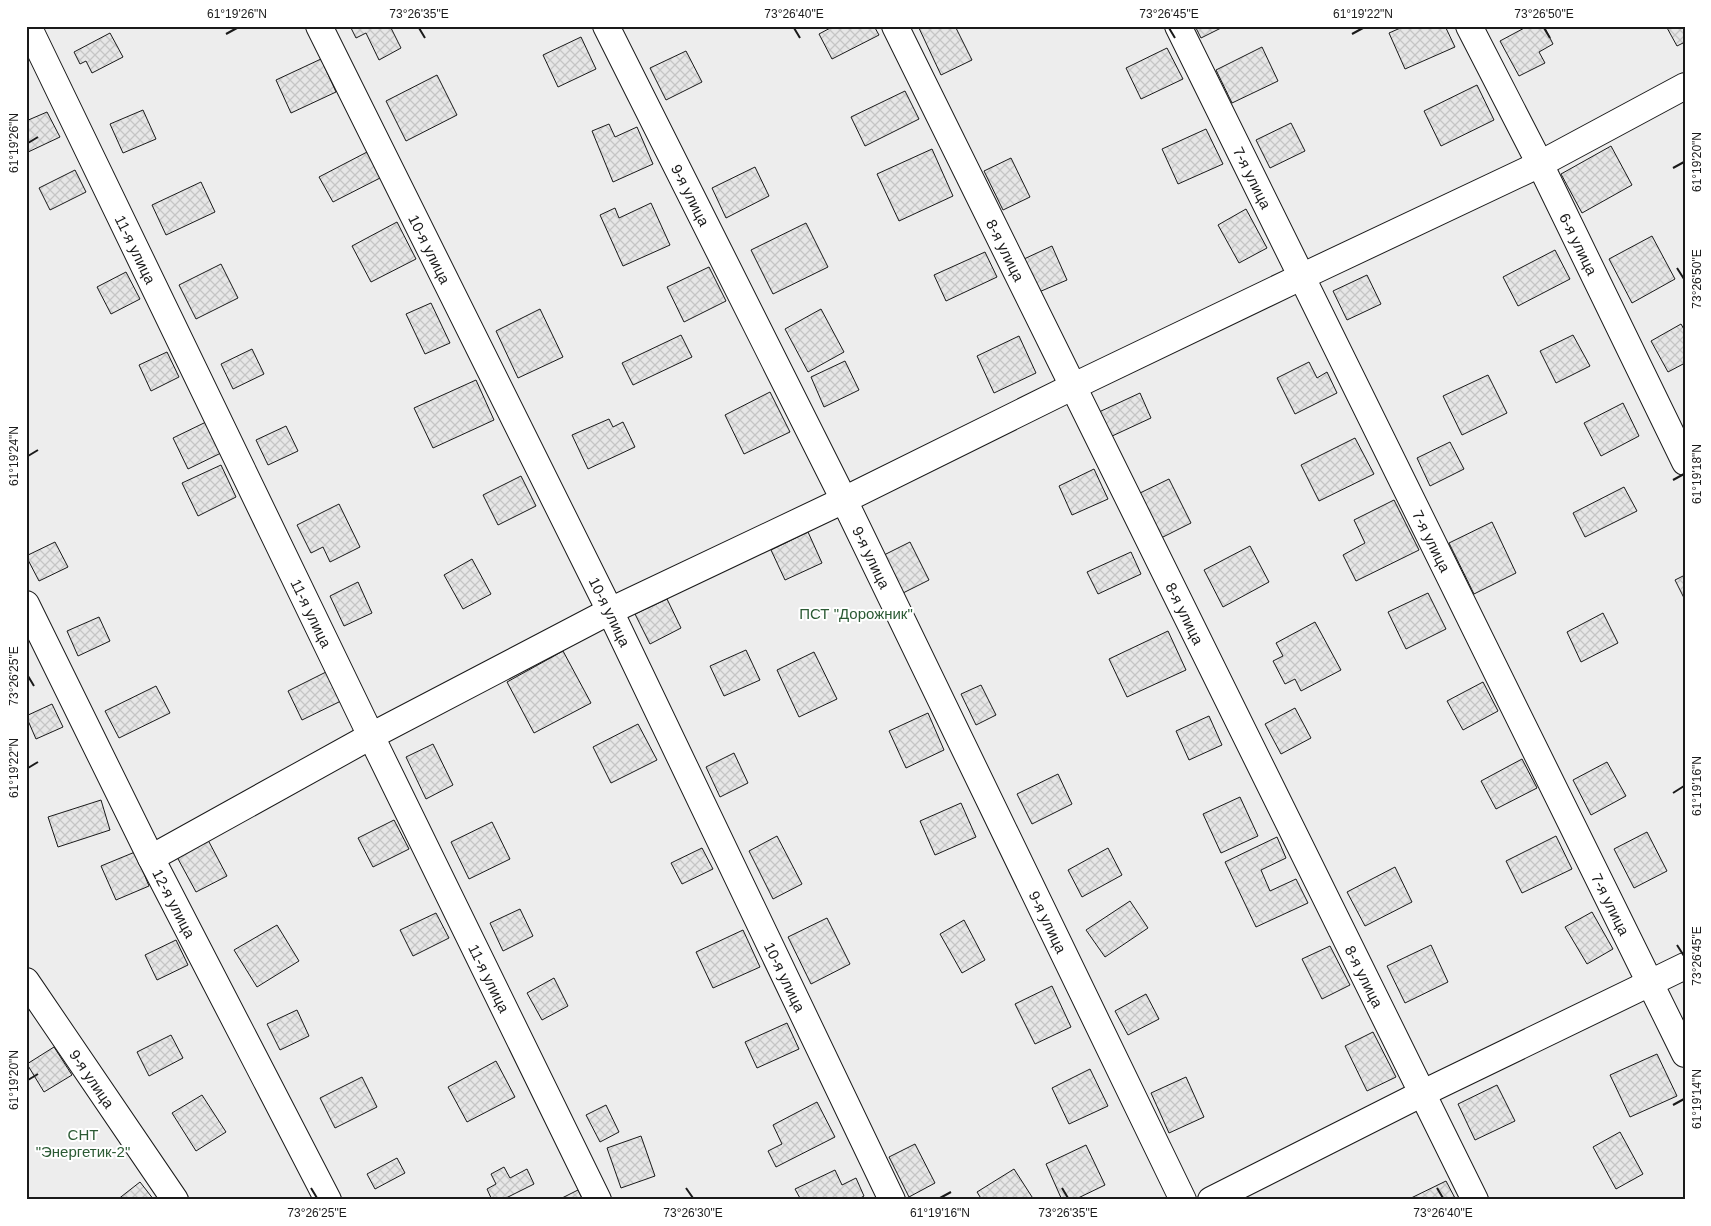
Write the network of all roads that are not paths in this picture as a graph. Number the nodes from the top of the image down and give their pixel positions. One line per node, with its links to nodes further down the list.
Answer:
1 (28, 26): 15 (street, 11-я улица)
2 (319, 26): 14 (street, 10-я улица)
3 (606, 26): 12 (street, 9-я улица)
4 (895, 26): 10 (street, 8-я улица)
5 (1178, 26): 9 (street, 7-я улица)
6 (1469, 26): 8 (street, 6-я улица)
7 (1685, 86): 8 (street)
8 (1540, 164): 9 (street); 11 (street, 6-я улица)
9 (1301, 277): 10 (street); 19 (street, 7-я улица)
10 (1074, 386): 12 (street); 21 (street, 8-я улица)
11 (1685, 462)
12 (844, 500): 14 (street); 26 (street, 9-я улица)
13 (26, 604): 16 (street, 12-я улица)
14 (610, 611): 15 (street); 25 (street, 10-я улица)
15 (371, 736): 16 (street); 24 (street, 11-я улица)
16 (151, 858): 23 (street, 12-я улица)
17 (1685, 966): 19 (street)
18 (26, 981): 22 (street, 9-я улица)
19 (1650, 983): 20 (street, 7-я улица); 21 (street)
20 (1685, 1054)
21 (1423, 1093): 27 (street); 28 (street, 8-я улица)
22 (175, 1200)
23 (328, 1200)
24 (598, 1200)
25 (892, 1200)
26 (1183, 1200)
27 (1211, 1200)
28 (1475, 1200)

